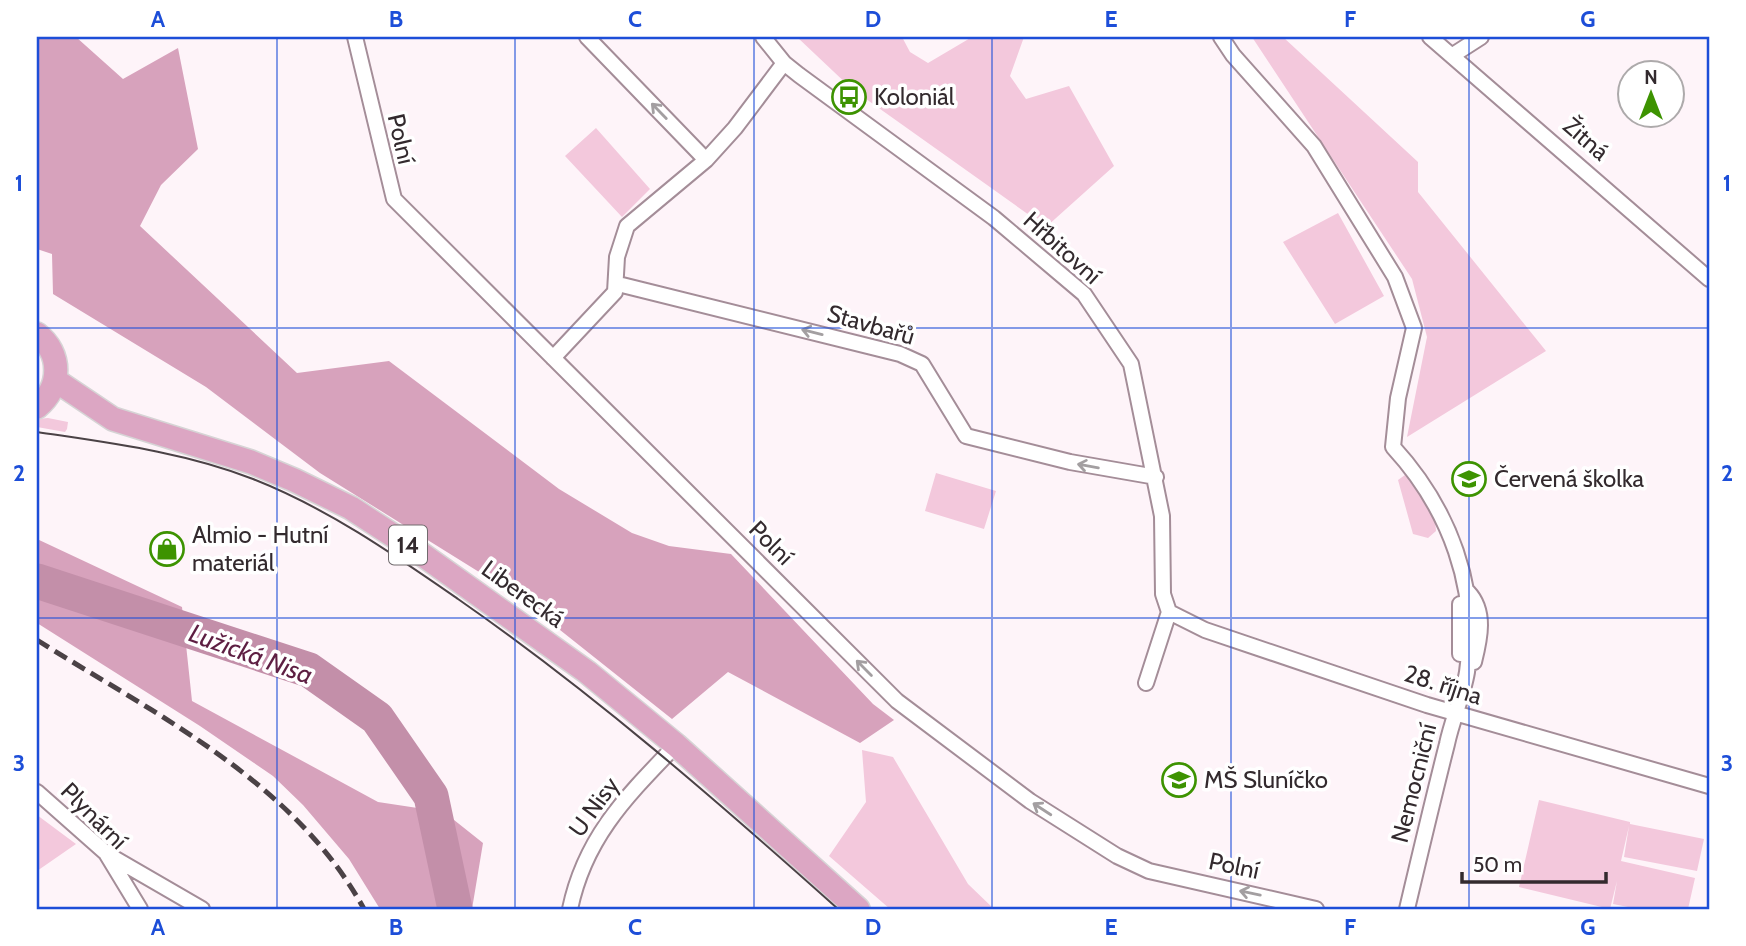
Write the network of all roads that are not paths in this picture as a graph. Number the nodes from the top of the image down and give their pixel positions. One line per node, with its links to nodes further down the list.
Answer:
1 (355, 37): 13 (street, Polní)
2 (587, 37): 9 (street, one-way to 2)
3 (763, 37): 8 (street, Hřbitovní)
4 (1221, 37): 18 (street, Nemocniční)
5 (1430, 37): 7 (street, Žitná)
6 (1481, 37): 7 (street)
7 (1452, 55): 10 (street, Žitná)
8 (783, 63): 9 (street); 17 (street, Hřbitovní)
9 (706, 160): 11 (street)
10 (1709, 279)
11 (618, 284): 13 (street); 17 (street, Stavbařů, one-way to 11)
12 (37, 334): 14 (main road)
13 (553, 358): 31 (street, Polní, one-way to 13)
14 (55, 380): 15 (main road, Liberecká / 14); 16 (main road, Liberecká / 14)
15 (40, 404): 16 (main road, Liberecká / 14)
16 (102, 413): 23 (main road, Liberecká / 14)
17 (1156, 477): 19 (street, Hřbitovní)
18 (1468, 592): 20 (street, Nemocniční); 20 (street)
19 (1169, 612): 21 (street, Hřbitovní); 22 (street, 28. října)
20 (1467, 671): 22 (street, Nemocniční)
21 (1146, 683)
22 (1456, 713): 24 (street, 28. října); 32 (street, Nemocniční)
23 (676, 745): 29 (street, U Nisy); 30 (main road, Liberecká / 14)
24 (1709, 786)
25 (37, 792): 26 (street, Plynární)
26 (106, 853): 27 (street, Plynární); 28 (street)
27 (140, 909)
28 (202, 909)
29 (570, 909)
30 (858, 909)
31 (1316, 909)
32 (1407, 909)

